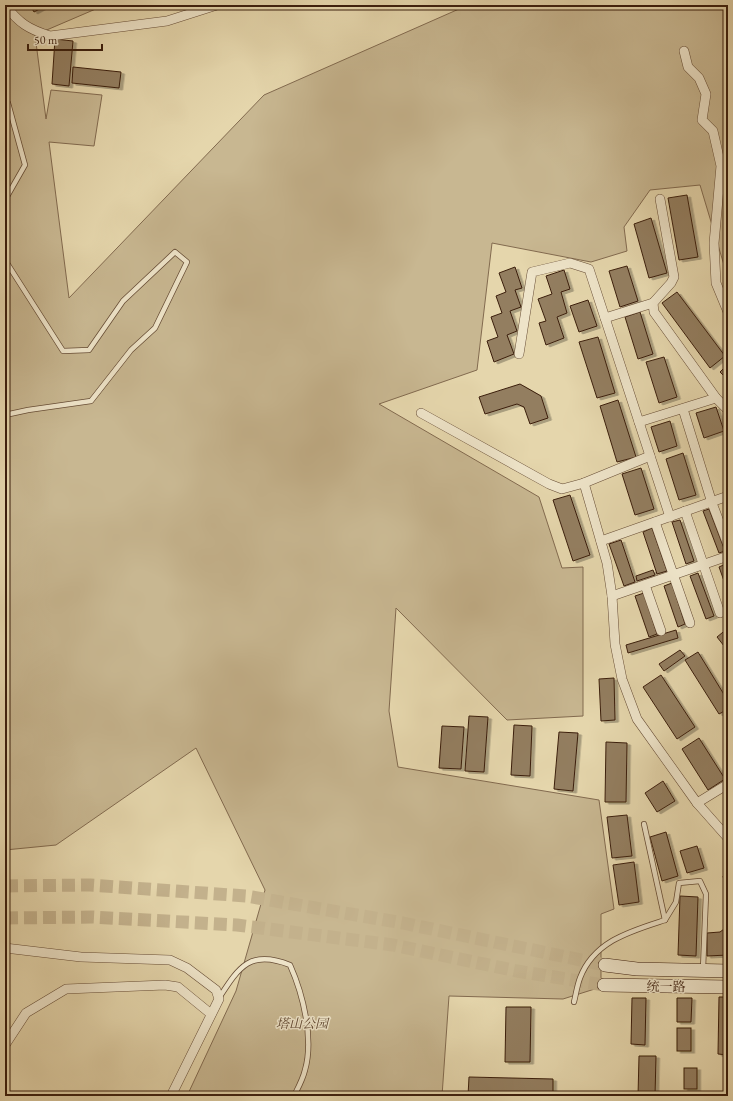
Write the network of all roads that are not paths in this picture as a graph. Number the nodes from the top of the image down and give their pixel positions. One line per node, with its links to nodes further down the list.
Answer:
1 (6, 5): 2 (street)
2 (217, 5)
3 (684, 51): 9 (street)
4 (5, 104): 6 (lane)
5 (660, 199): 8 (street)
6 (5, 200)
7 (5, 260): 16 (lane)
8 (653, 303): 10 (street); 12 (street)
9 (728, 312)
10 (605, 318): 11 (street); 17 (street)
11 (518, 354)
12 (716, 398): 13 (street); 14 (street)
13 (683, 409): 17 (street); 21 (street)
14 (728, 410)
15 (421, 412): 19 (street)
16 (5, 415)
17 (639, 422): 18 (street)
18 (650, 456): 19 (street); 23 (street)
19 (584, 483): 25 (street)
20 (728, 496): 21 (street)
21 (712, 503): 22 (street); 26 (street)
22 (685, 511): 23 (street); 28 (street)
23 (670, 517): 24 (street)
24 (655, 522): 25 (street); 29 (street)
25 (601, 541): 31 (street)
26 (728, 545)
27 (728, 556): 28 (street)
28 (704, 565): 29 (street); 32 (street)
29 (674, 575): 30 (street); 33 (street)
30 (645, 585): 31 (street); 34 (street)
31 (612, 596): 36 (street)
32 (720, 613)
33 (690, 623)
34 (661, 631)
35 (728, 784): 36 (street)
36 (697, 803): 38 (street)
37 (644, 824): 39 (lane)
38 (728, 838)
39 (665, 920): 42 (lane); 47 (lane)
40 (5, 948): 46 (street)
41 (605, 965): 42 (main road, 统一路)
42 (703, 971): 43 (main road, 统一路)
43 (728, 971)
44 (604, 985): 45 (main road, 统一路)
45 (728, 987)
46 (219, 999): 48 (street); 53 (lane)
47 (574, 1002)
48 (211, 1014): 49 (street); 52 (street)
49 (5, 1044)
50 (674, 1094): 51 (lane)
51 (728, 1095)
52 (171, 1096)
53 (294, 1096)

